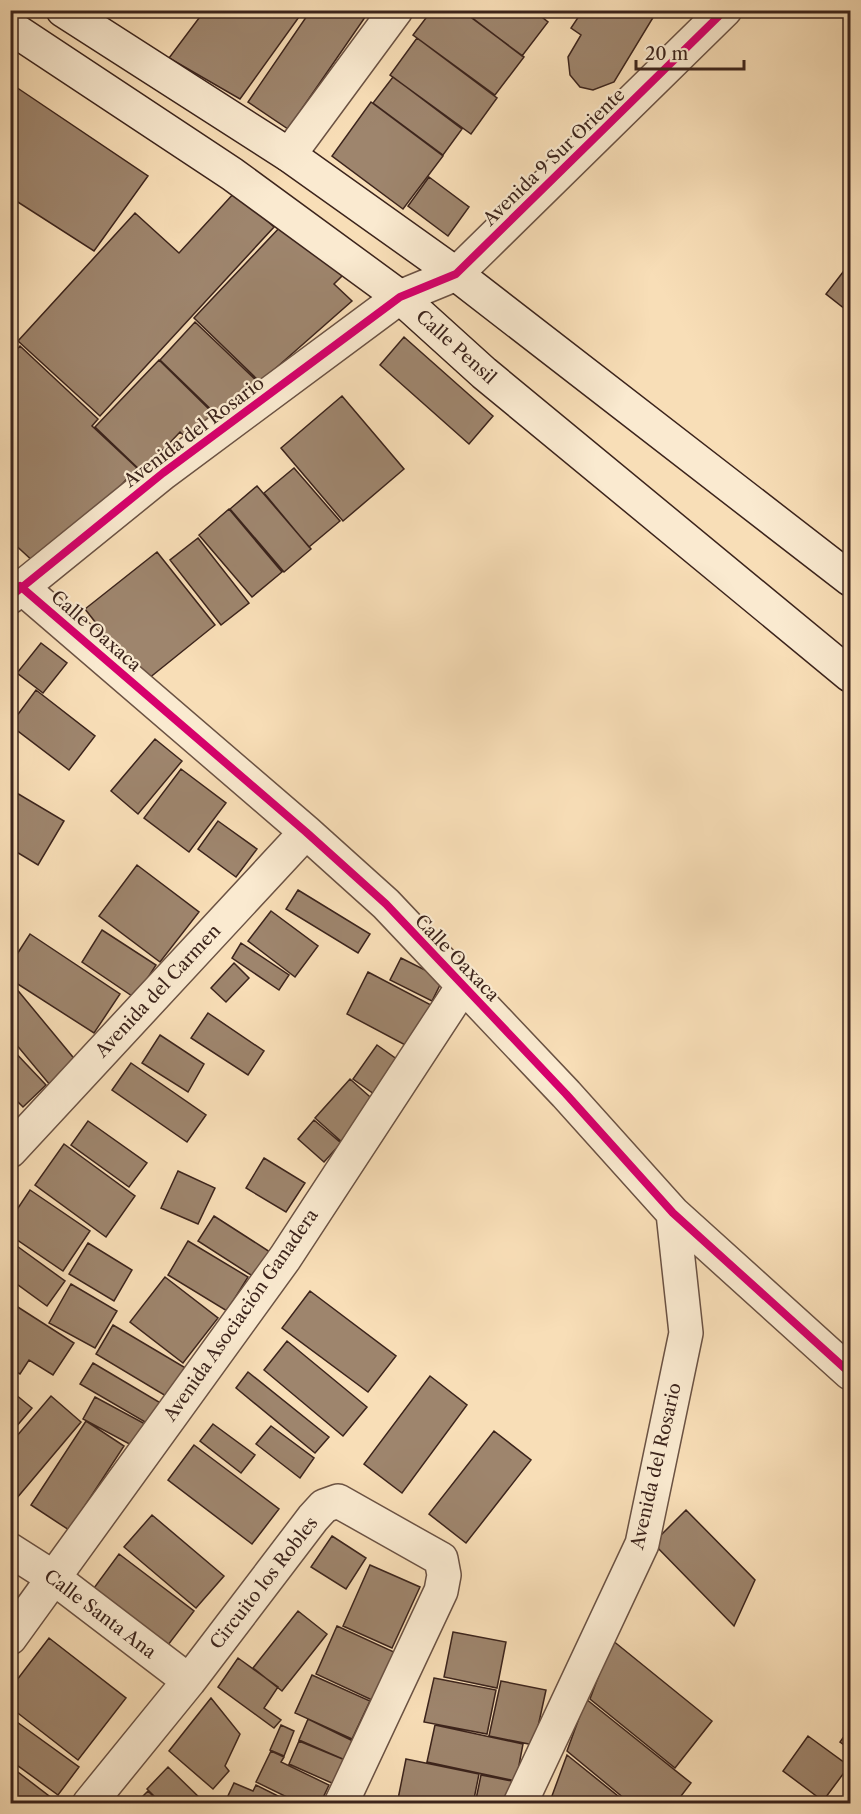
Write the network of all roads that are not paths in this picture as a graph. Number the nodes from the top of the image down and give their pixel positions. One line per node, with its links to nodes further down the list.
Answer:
1 (63, 10): 5 (street)
2 (396, 10): 5 (street)
3 (725, 10): 6 (street, Avenida 9 Sur Oriente)
4 (10, 27): 7 (street, Calle Pensil)
5 (289, 155): 6 (street)
6 (456, 274): 7 (street, Avenida del Rosario); 8 (street)
7 (400, 297): 9 (street, Avenida del Rosario); 10 (street, Calle Pensil)
8 (850, 579)
9 (15, 592): 11 (street, Calle Oaxaca)
10 (850, 675)
11 (306, 832): 12 (street, Calle Oaxaca); 13 (street, Avenida del Carmen)
12 (463, 986): 14 (street, Calle Oaxaca); 17 (street, Avenida Asociación Ganadera)
13 (10, 1151)
14 (673, 1213): 15 (street, Calle Oaxaca); 22 (street, Avenida del Rosario)
15 (850, 1373)
16 (10, 1550): 17 (street, Calle Santa Ana)
17 (54, 1578): 18 (street, Avenida Asociación Ganadera); 19 (street, Calle Santa Ana)
18 (10, 1638)
19 (189, 1681): 20 (street, Circuito los Robles); 21 (street, Circuito los Robles)
20 (89, 1803)
21 (341, 1803)
22 (521, 1803)

